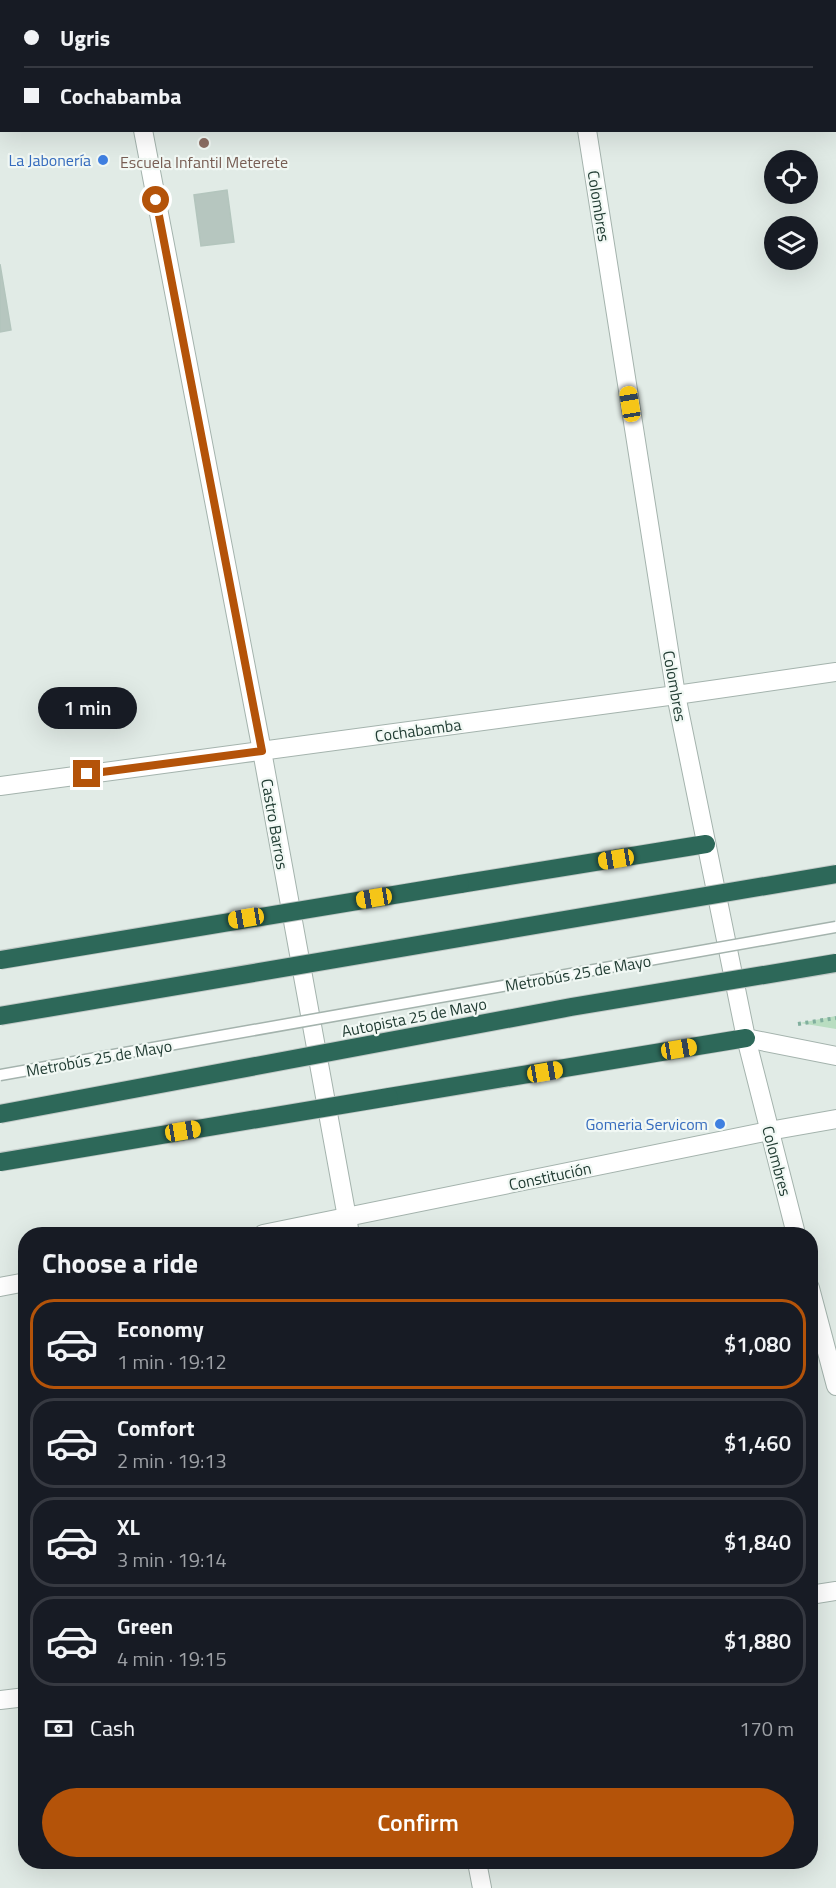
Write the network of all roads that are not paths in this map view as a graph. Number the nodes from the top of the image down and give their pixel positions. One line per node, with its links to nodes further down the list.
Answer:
1 (143, 132): 5 (street, Castro Barros)
2 (587, 132): 4 (street, Colombres)
3 (836, 672): 4 (street, Cochabamba)
4 (676, 695): 5 (street, Cochabamba); 7 (street, Colombres)
5 (262, 751): 6 (street, Cochabamba); 20 (street, Castro Barros)
6 (0, 786)
7 (706, 844): 10 (highway, bridge); 13 (street, Colombres)
8 (836, 874): 12 (highway, bridge)
9 (836, 927): 15 (lane, Metrobús 25 de Mayo, bridge)
10 (0, 960)
11 (836, 963): 16 (highway, Autopista 25 de Mayo, bridge)
12 (0, 1016)
13 (746, 1038): 14 (street); 18 (street, Colombres); 19 (highway, bridge)
14 (836, 1056)
15 (0, 1075)
16 (0, 1114)
17 (836, 1119): 18 (street, Constitución)
18 (769, 1131): 20 (street, Constitución); 21 (street, Colombres)
19 (0, 1162)
20 (348, 1226)
21 (794, 1227)
22 (18, 1284): 23 (street)
23 (0, 1287)
24 (818, 1318): 25 (street)
25 (836, 1386)
26 (836, 1592): 27 (street)
27 (818, 1594)
28 (18, 1698): 29 (street)
29 (0, 1700)
30 (478, 1869): 31 (street)
31 (482, 1888)

